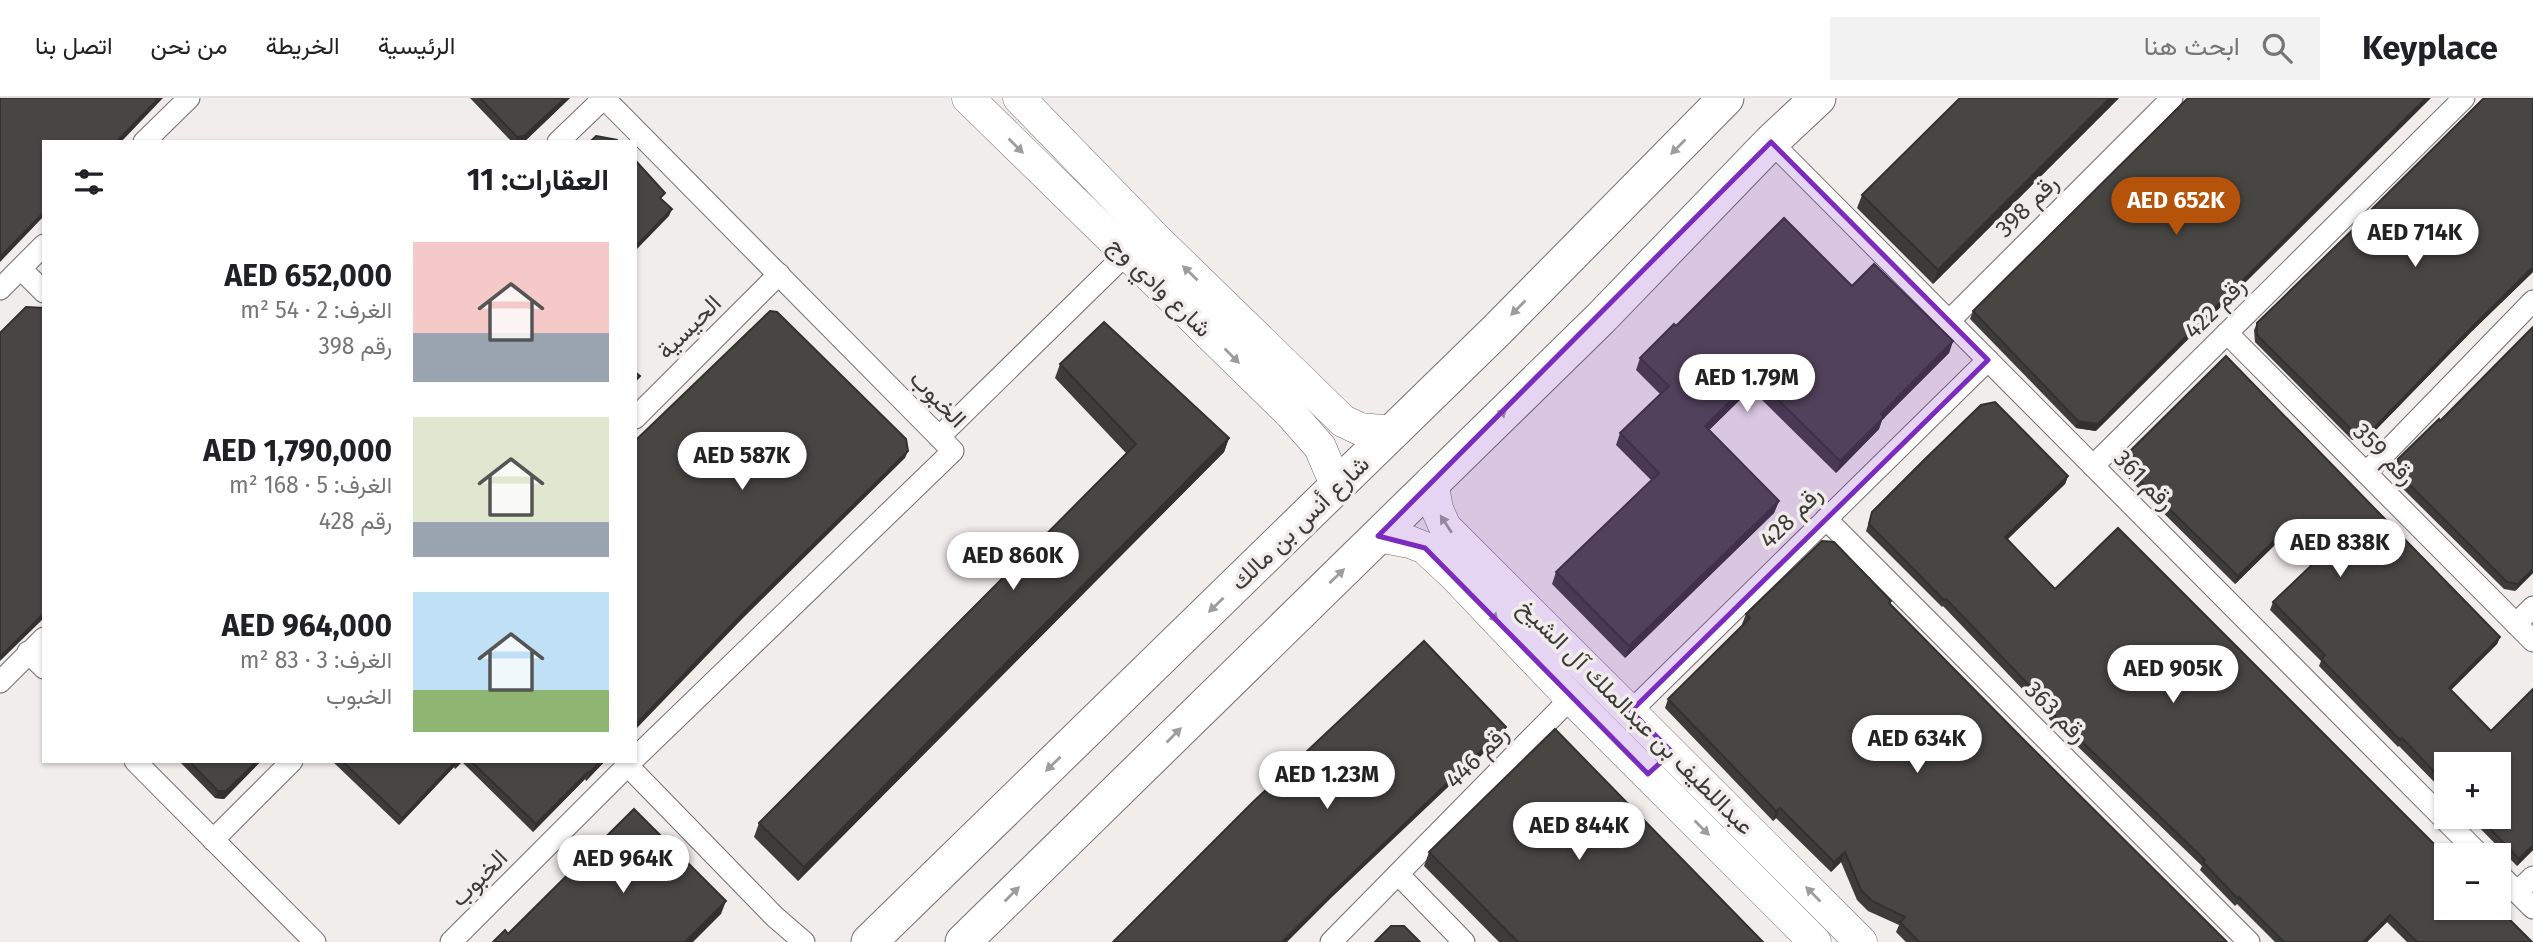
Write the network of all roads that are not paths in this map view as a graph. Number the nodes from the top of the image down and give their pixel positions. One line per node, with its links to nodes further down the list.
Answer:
1 (188, 98): 9 (street)
2 (604, 98): 10 (street); 15 (street, الخبوب)
3 (968, 98): 13 (street, شارع وادي وج, one-way to 13)
4 (1019, 98): 22 (street, شارع وادي وج, one-way to 4)
5 (1726, 98): 25 (main road, شارع أنس بن مالك, one-way to 25)
6 (1818, 98): 11 (main road)
7 (2172, 98): 19 (street, رقم 398)
8 (2465, 98): 20 (street, رقم 422)
9 (146, 140)
10 (560, 140)
11 (1771, 142): 19 (street, رقم 361); 29 (main road, one-way to 11)
12 (42, 248): 14 (street)
13 (1126, 254): 23 (street, شارع وادي وج, one-way to 23); 26 (street)
14 (21, 269): 16 (street); 17 (street)
15 (779, 274): 24 (street, الحيسية); 26 (street, الخبوب)
16 (0, 289)
17 (42, 290)
18 (2533, 301): 28 (street)
19 (1949, 321): 21 (street, رقم 361)
20 (2227, 333): 27 (street, رقم 422); 28 (street, رقم 359)
21 (1988, 360): 27 (street, رقم 361); 31 (street, رقم 428)
22 (1312, 392): 23 (street); 25 (street, شارع وادي وج)
23 (1291, 414): 30 (street, شارع وادي وج)
24 (637, 416)
25 (1392, 432): 30 (main road, شارع أنس بن مالك)
26 (939, 437): 43 (street, الخبوب)
27 (2093, 466): 50 (street, رقم 361)
28 (2366, 473): 35 (street, رقم 359)
29 (1432, 481): 32 (main road); 33 (street, عبداللطيف بن عبدالملك آل الشيخ, one-way to 29)
30 (1338, 486): 60 (main road, شارع أنس بن مالك, one-way to 60)
31 (1826, 519): 41 (street, رقم 428); 65 (street, رقم 363)
32 (1378, 536): 33 (street, عبداللطيف بن عبدالملك آل الشيخ); 56 (main road, one-way to 32)
33 (1474, 576): 40 (street, عبداللطيف بن عبدالملك آل الشيخ, one-way to 40); 41 (street, عبداللطيف بن عبدالملك آل الشيخ)
34 (2533, 607): 35 (street)
35 (2516, 624): 36 (street, رقم 359)
36 (2533, 641)
37 (36, 645): 38 (street); 39 (street)
38 (42, 662)
39 (0, 681)
40 (1571, 698): 48 (street, عبداللطيف بن عبدالملك آل الشيخ); 51 (street, رقم 446)
41 (1631, 711): 42 (street, عبداللطيف بن عبدالملك آل الشيخ)
42 (1672, 752): 48 (street); 64 (street, عبداللطيف بن عبدالملك آل الشيخ, one-way to 42)
43 (637, 757)
44 (137, 763): 49 (street)
45 (290, 763): 49 (street)
46 (631, 763): 58 (street, الخبوب)
47 (633, 763): 59 (street)
48 (1648, 774): 63 (street, عبداللطيف بن عبدالملك آل الشيخ, one-way to 63)
49 (212, 841): 57 (street)
50 (2468, 843)
51 (1398, 874): 61 (street, رقم 446); 62 (street)
52 (2533, 877): 54 (street)
53 (2511, 886): 54 (street)
54 (2517, 892): 55 (street)
55 (2533, 908)
56 (971, 940)
57 (315, 942)
58 (451, 942)
59 (804, 942)
60 (869, 942)
61 (1331, 942)
62 (1464, 942)
63 (1815, 942)
64 (1861, 942)
65 (2249, 942)

